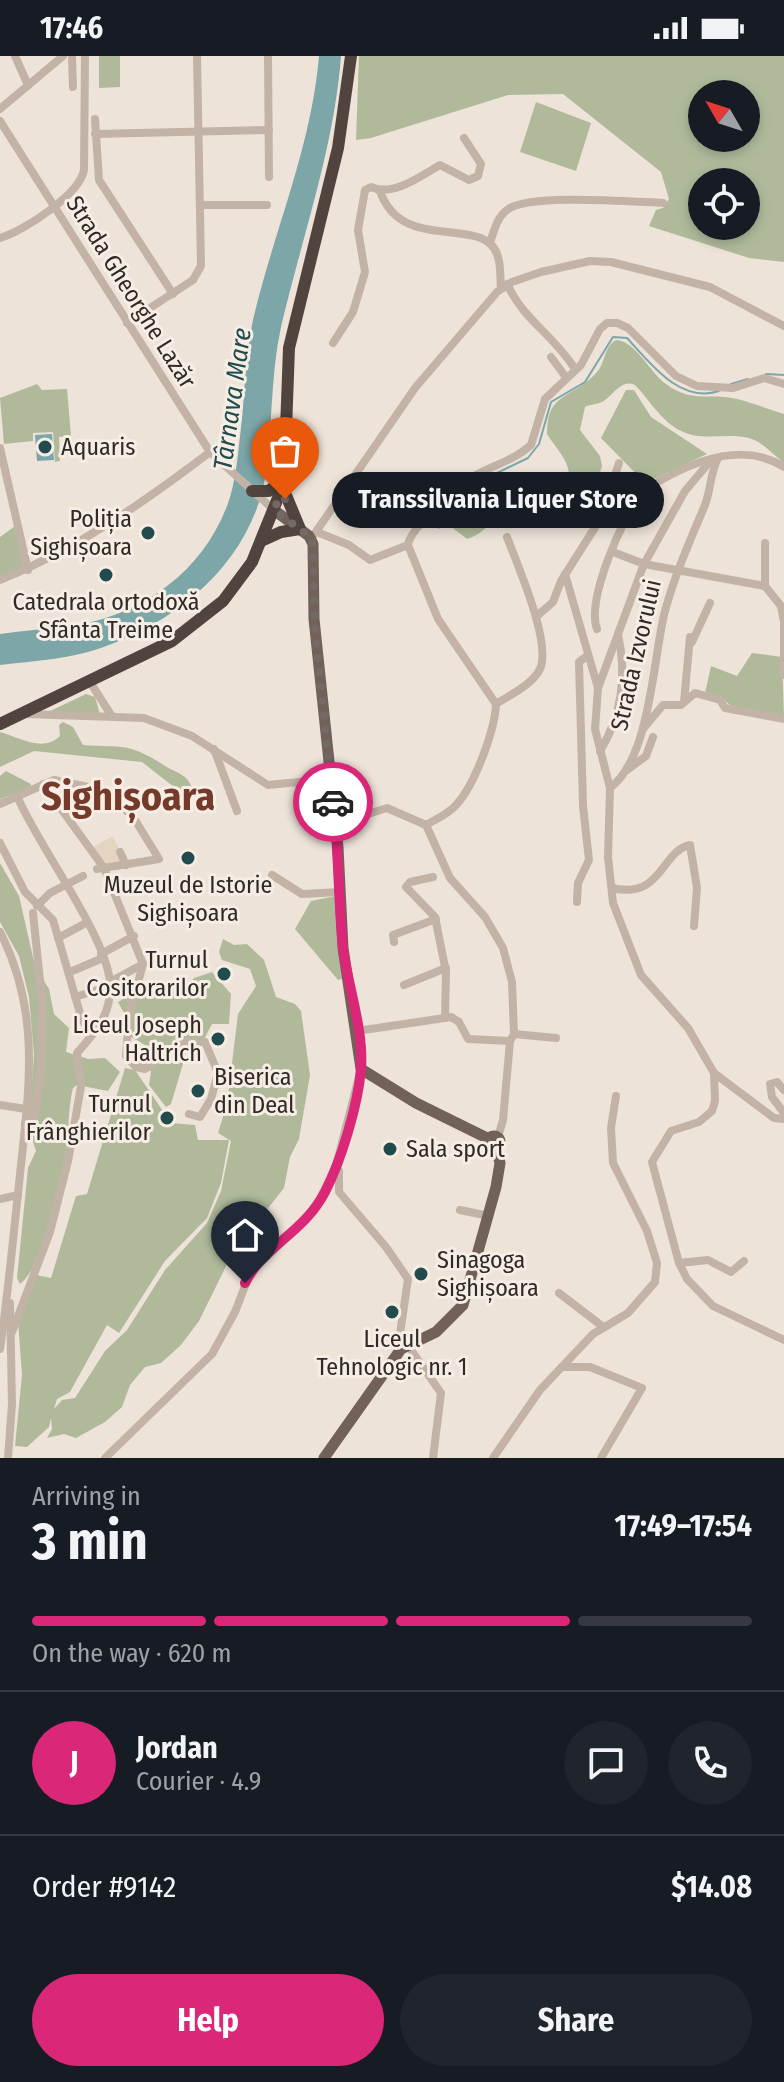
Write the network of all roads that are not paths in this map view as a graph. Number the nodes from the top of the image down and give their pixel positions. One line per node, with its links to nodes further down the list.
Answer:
1 (15, 56): 8 (street)
2 (63, 56): 8 (street)
3 (72, 56): 9 (street)
4 (85, 56): 22 (street)
5 (197, 56): 13 (street)
6 (268, 56): 14 (street)
7 (351, 56): 39 (highway)
8 (28, 85): 10 (street)
9 (73, 87)
10 (0, 109)
11 (95, 119): 15 (street)
12 (0, 121): 22 (street, Strada Gheorghe Lazăr)
13 (198, 130): 14 (street); 15 (street); 20 (street)
14 (269, 130): 17 (street)
15 (95, 134): 26 (street)
16 (464, 138): 18 (street)
17 (269, 177)
18 (380, 191): 24 (street); 29 (street)
19 (663, 203): 24 (street)
20 (202, 205): 21 (street); 26 (street)
21 (267, 205)
22 (53, 206): 23 (street); 27 (street, Strada Gheorghe Lazăr)
23 (0, 238)
24 (490, 243): 25 (street)
25 (504, 286): 28 (street); 31 (street); 43 (street)
26 (173, 294): 27 (street)
27 (127, 323): 35 (street, Strada Gheorghe Lazăr)
28 (784, 326)
29 (333, 343)
30 (551, 357): 32 (street)
31 (575, 369): 32 (street); 33 (street)
32 (565, 376): 47 (street)
33 (784, 384)
34 (0, 448): 50 (street)
35 (210, 452): 40 (street, Strada Gheorghe Lazăr); 50 (street)
36 (715, 458): 38 (street); 48 (street); 49 (street); 51 (street, Strada Izvorului)
37 (619, 463): 52 (street)
38 (784, 467)
39 (284, 481): 41 (highway); 41 (highway); 42 (highway)
40 (252, 491): 41 (highway)
41 (269, 501): 42 (main road); 45 (highway)
42 (300, 529): 43 (main road); 45 (highway)
43 (314, 536): 47 (street); 75 (main road)
44 (507, 537): 56 (street)
45 (261, 541): 62 (highway)
46 (765, 543): 54 (street)
47 (408, 545): 65 (street)
48 (613, 552): 49 (street); 58 (street)
49 (644, 564): 51 (street); 59 (street)
50 (28, 570): 53 (street)
51 (677, 570): 54 (street, Strada Izvorului); 70 (street, Strada Izvorului)
52 (565, 574): 56 (street); 60 (street)
53 (1, 579)
54 (765, 586): 57 (street)
55 (710, 603): 64 (street)
56 (537, 616): 65 (street)
57 (784, 623): 61 (street)
58 (597, 629)
59 (618, 634): 63 (street); 73 (street)
60 (587, 656): 63 (street); 93 (street)
61 (784, 675)
62 (90, 682): 66 (highway); 67 (street)
63 (598, 688): 73 (street)
64 (684, 703): 68 (street); 70 (street)
65 (496, 704): 82 (street)
66 (21, 714): 67 (street); 69 (highway)
67 (111, 715): 72 (street)
68 (784, 719)
69 (0, 724)
70 (638, 737): 74 (street, Strada Izvorului)
71 (653, 737): 74 (street)
72 (214, 749): 75 (street); 80 (street)
73 (600, 751): 77 (street)
74 (627, 770): 77 (street, Strada Izvorului)
75 (330, 779): 81 (main road)
76 (43, 784): 78 (street); 85 (street); 86 (street)
77 (610, 788): 91 (street)
78 (17, 796): 79 (street); 90 (street)
79 (0, 804)
80 (237, 811)
81 (336, 824): 82 (street); 92 (main road)
82 (426, 825): 112 (street)
83 (0, 843): 94 (street)
84 (120, 852): 85 (street)
85 (126, 865): 86 (street)
86 (100, 869): 99 (street)
87 (272, 875): 92 (street)
88 (83, 876): 90 (street)
89 (433, 877): 95 (street)
90 (66, 884): 94 (street); 96 (street)
91 (612, 888): 97 (street); 115 (street)
92 (337, 892): 111 (main road)
93 (577, 902)
94 (36, 908): 100 (street); 122 (street)
95 (436, 919): 101 (street); 104 (street)
96 (86, 923): 100 (street); 102 (street)
97 (694, 926)
98 (0, 932): 119 (street)
99 (134, 936): 102 (street); 103 (street)
100 (58, 938): 105 (street)
101 (394, 942)
102 (102, 956): 105 (street); 106 (street)
103 (143, 964): 106 (street); 120 (street)
104 (446, 968): 107 (street); 109 (street)
105 (70, 972): 108 (street)
106 (110, 984): 108 (street); 110 (street)
107 (404, 985)
108 (75, 997): 110 (street)
109 (445, 1018): 111 (street); 112 (street)
110 (98, 1030): 134 (street)
111 (357, 1031): 114 (main road)
112 (512, 1038): 113 (street); 124 (street)
113 (556, 1038)
114 (361, 1069): 123 (street); 124 (main road)
115 (714, 1073): 121 (street); 130 (street)
116 (784, 1090): 121 (street)
117 (616, 1096): 133 (street)
118 (0, 1105): 119 (street)
119 (26, 1109): 122 (street)
120 (189, 1114)
121 (784, 1116)
122 (25, 1124): 125 (street)
123 (346, 1131): 136 (street); 140 (street)
124 (494, 1141): 128 (main road)
125 (18, 1195): 126 (street); 131 (street)
126 (0, 1199)
127 (460, 1210): 128 (street)
128 (489, 1216): 136 (main road)
129 (744, 1261): 130 (street)
130 (679, 1263): 135 (street)
131 (9, 1286): 134 (street); 137 (street)
132 (559, 1293): 133 (street)
133 (602, 1326): 138 (street)
134 (12, 1332): 139 (street)
135 (784, 1340)
136 (408, 1345): 141 (main road); 142 (street)
137 (0, 1349)
138 (561, 1368): 143 (street); 144 (street)
139 (8, 1458)
140 (105, 1458)
141 (324, 1458)
142 (433, 1458)
143 (493, 1458)
144 (601, 1458)

